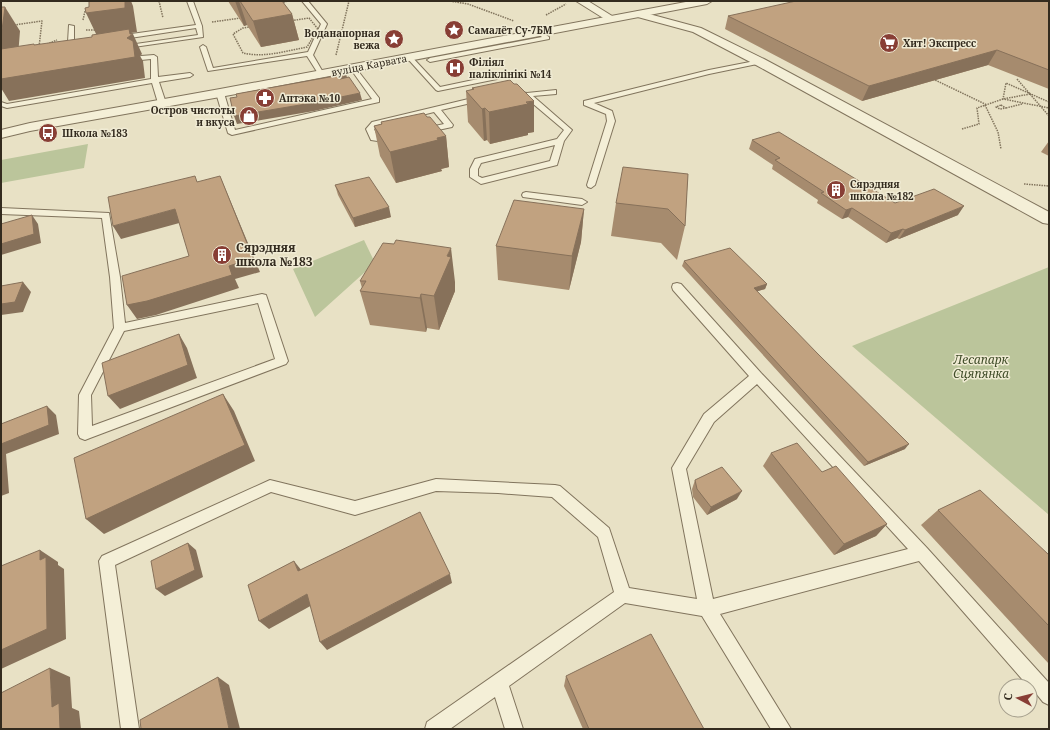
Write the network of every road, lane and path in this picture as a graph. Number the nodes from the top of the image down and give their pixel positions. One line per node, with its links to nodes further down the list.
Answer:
1 (190, 1): 24 (lane)
2 (287, 1): 9 (path)
3 (305, 1): 38 (lane)
4 (349, 1): 39 (path)
5 (450, 1): 19 (path)
6 (581, 1): 15 (street)
7 (708, 1): 11 (street, вуліца Карвата)
8 (570, 2): 13 (path)
9 (278, 6)
10 (90, 8): 20 (path)
11 (638, 14): 15 (street, вуліца Карвата); 43 (street)
12 (247, 17): 18 (path)
13 (543, 17)
14 (281, 19): 21 (path)
15 (612, 19): 28 (street, вуліца Карвата)
16 (169, 20): 17 (path)
17 (161, 21)
18 (209, 22)
19 (518, 22)
20 (82, 23)
21 (277, 23): 21 (path)
22 (8, 26): 33 (path)
23 (71, 26): 29 (lane)
24 (199, 26): 30 (lane); 37 (lane)
25 (80, 29): 27 (path)
26 (102, 29): 27 (path)
27 (86, 30): 29 (path)
28 (540, 32): 40 (street, вуліца Карвата); 42 (lane)
29 (71, 38): 32 (lane); 33 (path)
30 (108, 40)
31 (85, 43): 32 (lane)
32 (78, 44): 34 (lane)
33 (39, 47): 36 (path)
34 (71, 48)
35 (203, 48): 38 (lane)
36 (36, 49)
37 (117, 49)
38 (312, 53): 48 (lane)
39 (336, 55)
40 (409, 57): 44 (street, вуліца Карвата); 49 (lane)
41 (141, 58): 45 (lane)
42 (430, 60)
43 (760, 62): 78 (lane); 82 (street)
44 (352, 68): 48 (street, вуліца Карвата); 54 (lane)
45 (155, 70): 46 (lane); 52 (lane)
46 (144, 71)
47 (190, 74): 52 (lane)
48 (321, 74): 54 (street, вуліца Карвата)
49 (497, 77)
50 (933, 79): 64 (path)
51 (1018, 79): 56 (path)
52 (155, 80): 61 (lane); 63 (lane)
53 (553, 92): 57 (lane)
54 (220, 93): 61 (street, вуліца Карвата)
55 (504, 93): 57 (lane)
56 (1030, 94): 59 (path); 59 (path); 60 (path); 65 (path)
57 (527, 95): 76 (lane)
58 (489, 97): 68 (lane)
59 (1003, 99): 62 (path); 64 (path)
60 (1049, 102)
61 (162, 103): 70 (street, вуліца Карвата)
62 (1022, 103): 65 (path); 66 (path)
63 (1, 104)
64 (986, 105): 72 (path); 77 (path)
65 (1041, 107): 67 (path); 69 (path)
66 (1007, 108)
67 (1049, 108)
68 (436, 109): 74 (lane); 75 (lane)
69 (1049, 116)
70 (30, 126): 71 (street, вуліца Карвата); 73 (street, вуліца Карвата)
71 (1, 128)
72 (962, 129)
73 (1, 134)
74 (413, 134)
75 (398, 137)
76 (560, 141): 76 (lane)
77 (1001, 148)
78 (591, 185)
79 (526, 195): 80 (lane)
80 (582, 202)
81 (1, 211): 84 (lane)
82 (1049, 219)
83 (677, 287): 85 (lane)
84 (120, 328): 84 (lane)
85 (758, 376): 86 (lane); 88 (lane)
86 (922, 553): 88 (lane); 90 (lane)
87 (623, 594): 88 (lane); 89 (lane); 91 (lane)
88 (707, 609): 94 (lane)
89 (499, 683): 92 (lane); 93 (lane)
90 (1049, 696)
91 (130, 729)
92 (434, 729)
93 (514, 729)
94 (782, 729)

